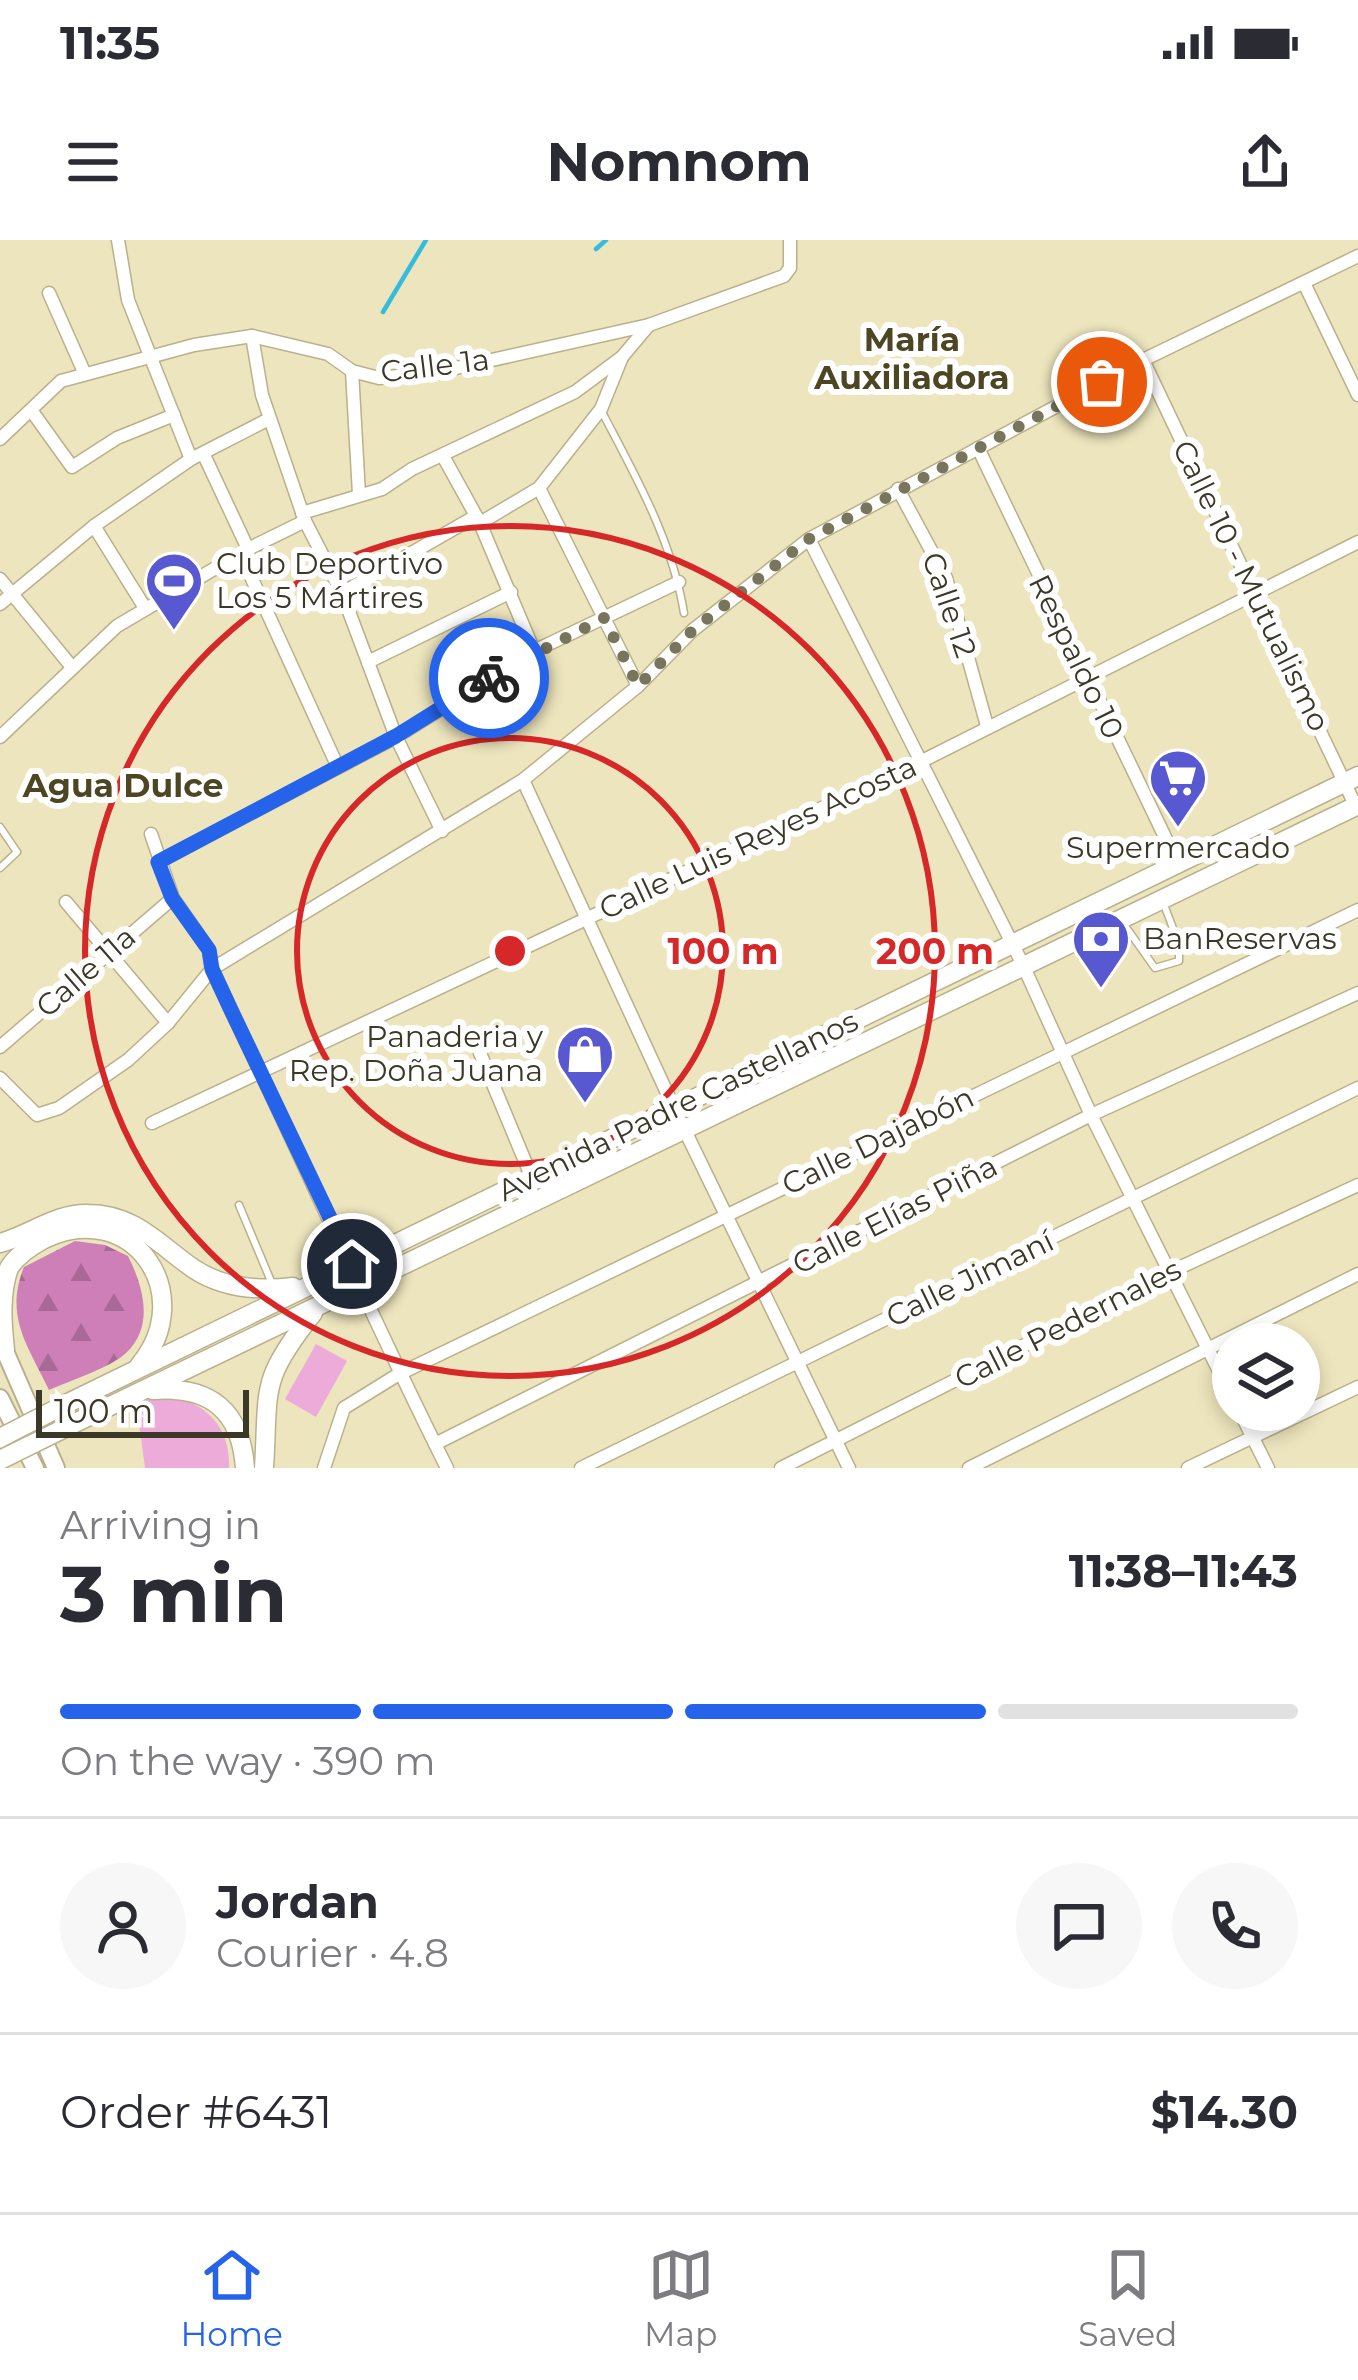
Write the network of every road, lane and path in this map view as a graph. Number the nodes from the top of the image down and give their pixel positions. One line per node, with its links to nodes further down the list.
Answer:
1 (118, 240): 8 (street)
2 (790, 240): 6 (street, Calle 1a)
3 (1358, 256): 4 (street)
4 (1304, 283): 10 (street); 13 (street)
5 (49, 293): 12 (street)
6 (649, 325): 9 (street); 11 (street, Calle 1a)
7 (252, 336): 8 (street, Calle 1a); 11 (street, Calle 1a); 17 (street)
8 (152, 357): 12 (street, Calle 1a); 16 (street)
9 (622, 357): 15 (street); 20 (street)
10 (1143, 360): 19 (street); 34 (street, Calle 10 - Mutualismo)
11 (352, 371): 24 (street)
12 (84, 372): 14 (street, Calle 1a)
13 (1358, 395)
14 (31, 410): 16 (street); 18 (street, Calle 1a)
15 (601, 410): 22 (street); 32 (lane)
16 (174, 415): 21 (street)
17 (269, 419): 21 (street); 25 (street)
18 (0, 439)
19 (978, 448): 23 (street); 43 (street, Respaldo 10)
20 (443, 456): 24 (street); 26 (street)
21 (198, 457): 27 (street); 30 (street)
22 (539, 488): 26 (street); 39 (street)
23 (898, 489): 28 (street); 45 (street, Calle 12)
24 (359, 494): 25 (street)
25 (303, 517): 30 (street); 35 (street)
26 (478, 519): 33 (street); 35 (street)
27 (94, 526): 36 (street); 37 (street)
28 (809, 539): 44 (street); 48 (street)
29 (1358, 542): 34 (street, Calle Luis Reyes Acosta)
30 (244, 552): 37 (street); 49 (street)
31 (0, 579): 36 (street)
32 (679, 582): 38 (lane); 39 (street)
33 (511, 592): 40 (street); 41 (street)
34 (1255, 592): 43 (street, Calle Luis Reyes Acosta); 51 (street, Calle 10 - Mutualismo)
35 (342, 593): 41 (street)
36 (6, 599): 42 (street)
37 (145, 608): 42 (street)
38 (684, 613)
39 (604, 618): 40 (street); 44 (street)
40 (534, 651): 47 (street)
41 (368, 662): 47 (street)
42 (71, 666): 46 (street)
43 (1086, 680): 45 (street, Calle Luis Reyes Acosta); 57 (street, Respaldo 10)
44 (638, 686): 50 (street)
45 (987, 726): 48 (street, Calle Luis Reyes Acosta)
46 (0, 736)
47 (396, 736): 49 (street); 54 (street)
48 (922, 761): 63 (street, Calle Luis Reyes Acosta); 65 (street)
49 (337, 765): 56 (street)
50 (524, 780): 54 (street); 63 (street)
51 (1352, 780): 52 (street, Calle 10 - Mutualismo); 57 (main road, Avenida Padre Castellanos)
52 (1357, 808): 60 (main road, Avenida Padre Castellanos)
53 (0, 826): 58 (lane)
54 (442, 831): 68 (street)
55 (151, 834): 56 (street)
56 (158, 862): 59 (street)
57 (1178, 864): 65 (main road, Avenida Padre Castellanos)
58 (0, 868)
59 (172, 898): 66 (street, Calle 11a); 68 (street)
60 (1162, 898): 64 (main road, Avenida Padre Castellanos); 64 (lane)
61 (66, 902): 66 (street)
62 (1358, 910): 73 (street, Calle Dajabón)
63 (588, 918): 74 (street, Calle Luis Reyes Acosta); 77 (street)
64 (1120, 918): 67 (main road, Avenida Padre Castellanos)
65 (1012, 943): 67 (street); 77 (main road, Avenida Padre Castellanos)
66 (109, 953): 70 (street); 71 (street, Calle 11a)
67 (1023, 964): 73 (street); 80 (main road, Avenida Padre Castellanos)
68 (212, 969): 70 (street); 74 (street)
69 (1358, 993): 78 (street, Calle Elías Piña)
70 (168, 1023): 75 (street)
71 (0, 1047)
72 (480, 1052): 81 (street)
73 (1064, 1052): 78 (street); 85 (street, Calle Dajabón)
74 (262, 1073): 79 (street, Calle Luis Reyes Acosta); 87 (street)
75 (0, 1078)
76 (1358, 1088): 83 (street, Calle Jimaní)
77 (674, 1108): 80 (street); 81 (main road, Avenida Padre Castellanos)
78 (1091, 1115): 83 (street); 90 (street, Calle Elías Piña)
79 (152, 1123)
80 (685, 1129): 85 (street); 92 (main road, Avenida Padre Castellanos)
81 (532, 1178): 87 (main road, Avenida Padre Castellanos)
82 (1358, 1185): 88 (street, Calle Pedernales)
83 (1132, 1199): 88 (street); 98 (street, Calle Jimaní)
84 (239, 1205): 93 (lane)
85 (726, 1215): 90 (street); 99 (street, Calle Dajabón)
86 (0, 1243): 93 (main road)
87 (352, 1264): 91 (main road, Avenida Padre Castellanos); 92 (street)
88 (1168, 1274): 96 (street); 107 (street, Calle Pedernales)
89 (1358, 1274): 96 (street)
90 (759, 1284): 98 (street); 108 (street, Calle Elías Piña)
91 (310, 1285): 93 (main road); 100 (main road, Avenida Padre Castellanos)
92 (360, 1288): 94 (main road, Avenida Padre Castellanos); 99 (street)
93 (274, 1289)
94 (315, 1310): 100 (main road, Avenida Padre Castellanos); 113 (main road)
95 (2, 1345): 100 (main road); 111 (main road)
96 (1205, 1347): 97 (street); 119 (street)
97 (1212, 1360)
98 (798, 1364): 107 (street); 116 (street, Calle Jimaní)
99 (399, 1374): 108 (street); 114 (street, Calle Dajabón)
100 (135, 1381): 103 (main road, Avenida Padre Castellanos); 112 (main road)
101 (1358, 1388): 105 (street)
102 (0, 1398): 110 (main road)
103 (72, 1412): 106 (main road, Avenida Padre Castellanos, bridge); 109 (main road, Avenida Padre Castellanos, bridge)
104 (1250, 1431): 105 (street)
105 (1253, 1436): 120 (street); 121 (street)
106 (0, 1438)
107 (836, 1441): 117 (street, Calle Pedernales); 118 (street)
108 (435, 1444): 115 (street)
109 (0, 1460)
110 (35, 1468)
111 (56, 1468)
112 (245, 1468)
113 (264, 1468)
114 (324, 1468)
115 (447, 1468)
116 (581, 1468)
117 (781, 1468)
118 (849, 1468)
119 (969, 1468)
120 (1187, 1468)
121 (1268, 1468)

